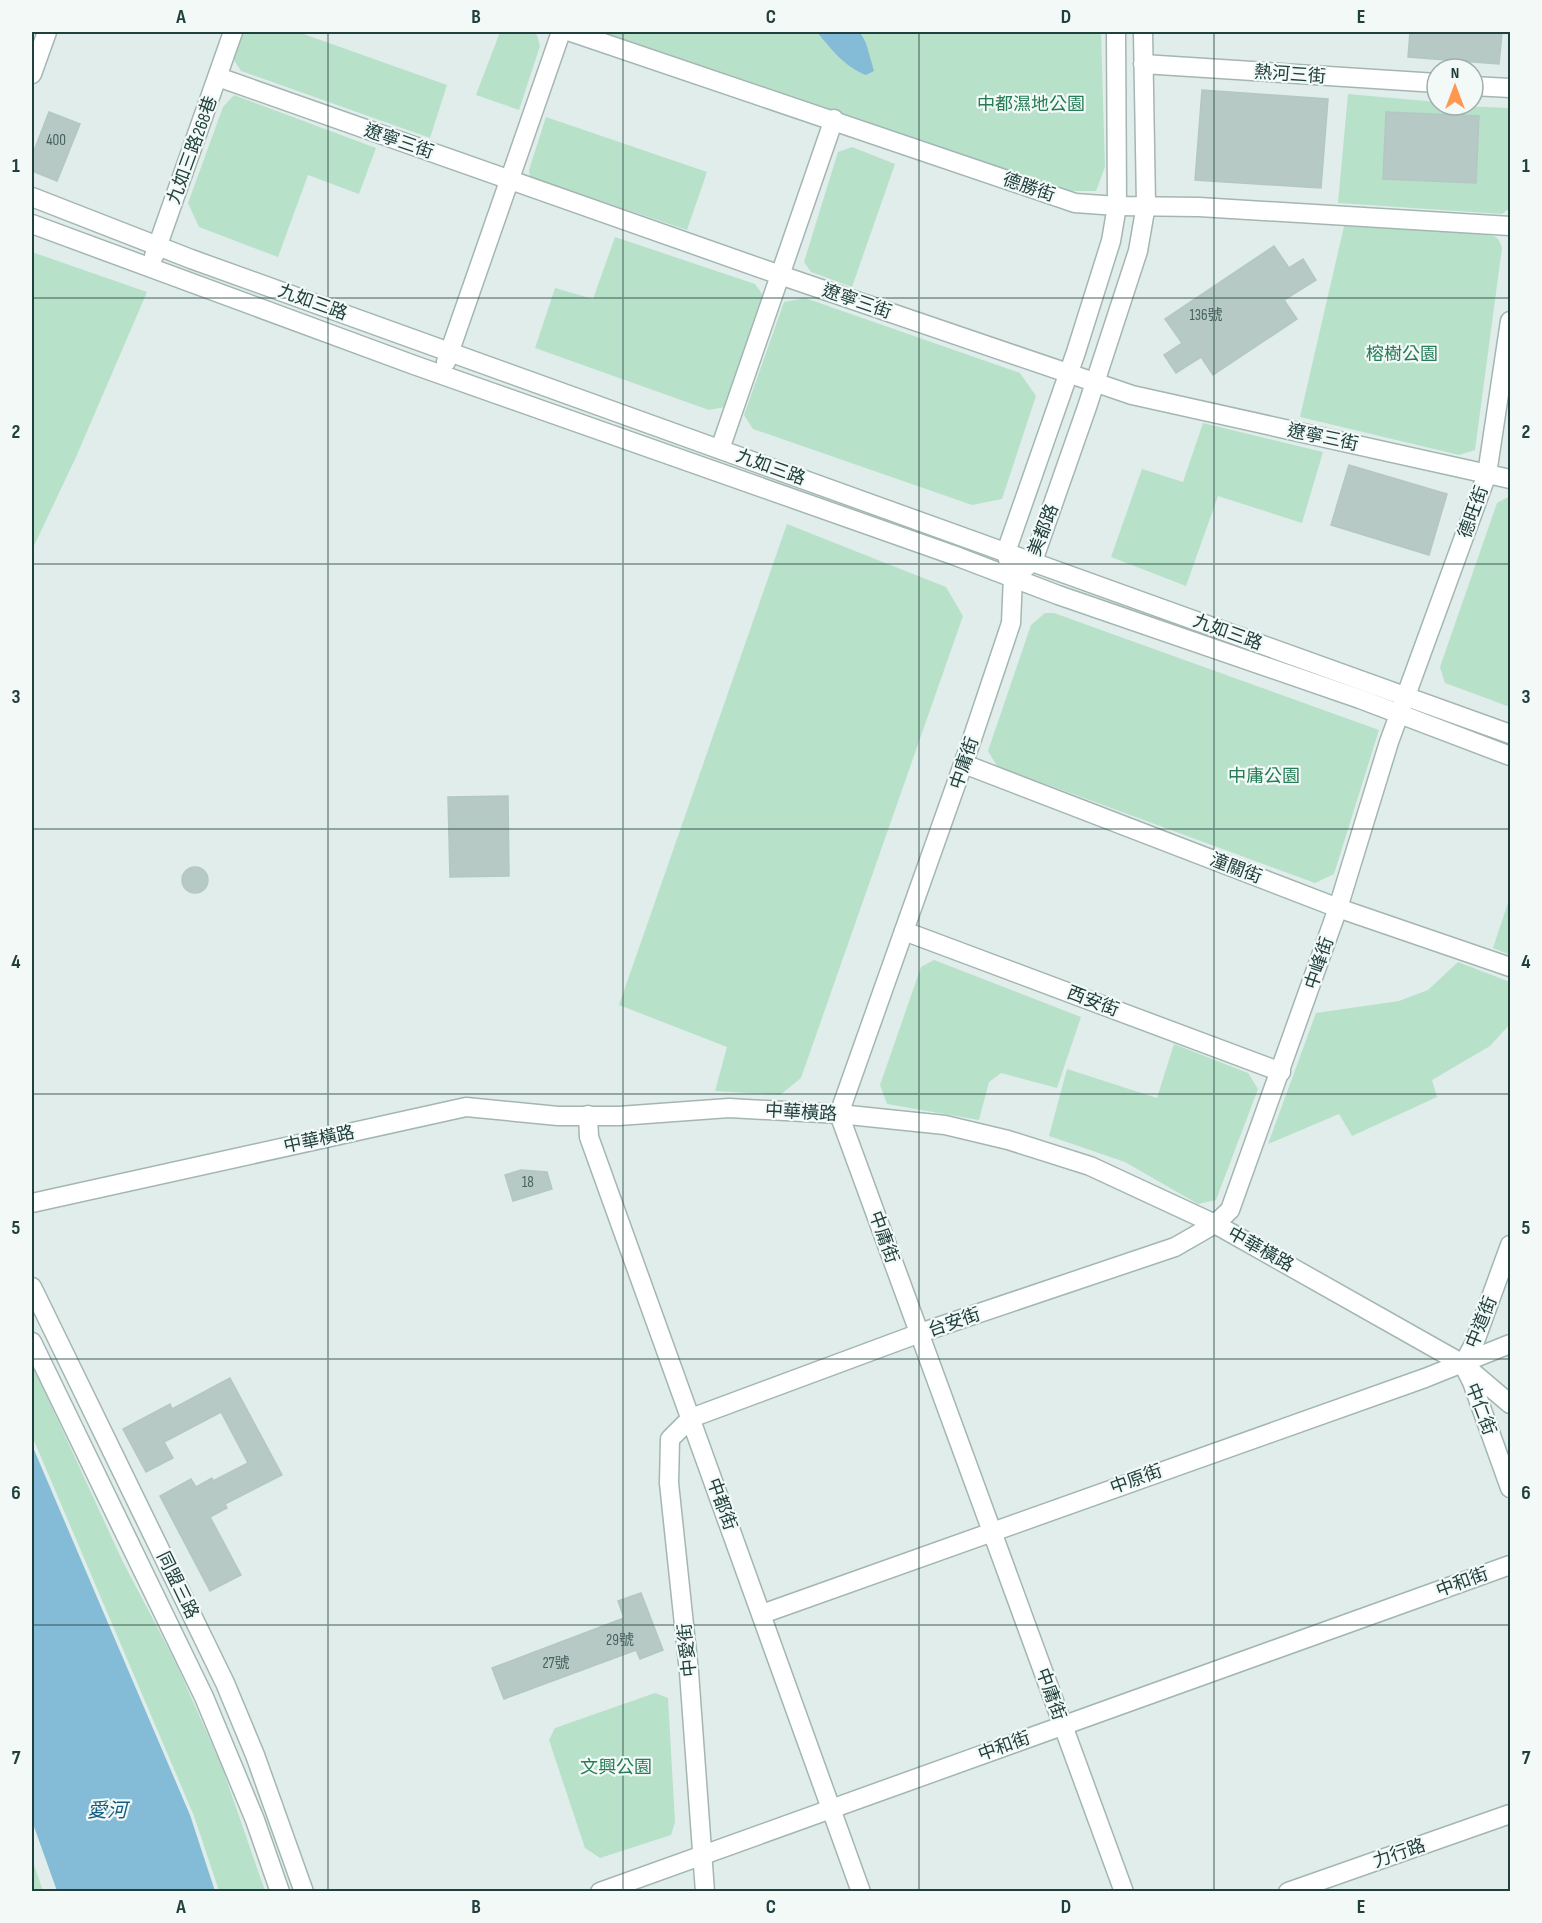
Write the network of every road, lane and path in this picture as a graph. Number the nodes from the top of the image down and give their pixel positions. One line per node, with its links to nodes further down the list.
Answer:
1 (47, 32): 8 (street)
2 (233, 32): 9 (street, 九如三路268巷)
3 (561, 32): 14 (street)
4 (571, 32): 13 (street, 德勝街)
5 (1116, 32): 16 (street, 美都路)
6 (1143, 32): 7 (street, 美都路)
7 (1143, 64): 10 (street, 熱河三街); 17 (street, 美都路)
8 (32, 74)
9 (218, 77): 14 (street, 遼寧三街); 20 (street, 九如三路268巷)
10 (1425, 82)
11 (1485, 87): 12 (street)
12 (1510, 88)
13 (834, 119): 16 (street, 德勝街); 22 (street)
14 (508, 179): 22 (street, 遼寧三街); 24 (street)
15 (32, 198): 20 (street, 九如三路)
16 (1117, 206): 17 (street, 德勝街); 25 (street, 美都路)
17 (1146, 206): 19 (street, 德勝街); 27 (street, 美都路)
18 (32, 224): 21 (street, 九如三路)
19 (1510, 226)
20 (157, 246): 21 (street, 九如三路268巷); 24 (street, 九如三路)
21 (149, 269): 26 (street, 九如三路)
22 (780, 275): 25 (street, 遼寧三街); 28 (street)
23 (1510, 321): 29 (street, 德旺街)
24 (449, 351): 26 (street); 28 (street, 九如三路)
25 (1068, 373): 27 (street, 遼寧三街); 31 (street, 美都路)
26 (441, 375): 33 (street, 九如三路)
27 (1095, 382): 29 (street, 遼寧三街); 32 (street, 美都路)
28 (720, 449): 31 (street, 九如三路)
29 (1487, 474): 30 (street, 遼寧三街); 34 (street, 德旺街)
30 (1510, 479)
31 (1006, 552): 32 (street, 九如三路); 33 (street, 美都路)
32 (1033, 561): 33 (street, 美都路); 34 (street, 九如三路)
33 (1013, 578): 35 (street, 九如三路); 38 (street, 中庸街)
34 (1406, 695): 35 (street, 中峰街); 36 (street, 九如三路)
35 (1399, 714): 37 (street, 九如三路); 39 (street, 中峰街)
36 (1510, 734)
37 (1510, 756)
38 (964, 764): 39 (street, 潼關街); 40 (street, 中庸街)
39 (1338, 908): 41 (street, 潼關街); 42 (street, 中峰街)
40 (904, 931): 42 (street, 西安街); 43 (street, 中庸街)
41 (1510, 967)
42 (1281, 1072): 46 (street, 中峰街)
43 (840, 1114): 44 (street, 中華橫路); 46 (street, 中華橫路); 49 (street, 中庸街)
44 (588, 1115): 45 (street, 中華橫路); 54 (street, 中都街)
45 (32, 1203)
46 (1215, 1224): 49 (street, 台安街); 52 (street, 中華橫路)
47 (1510, 1245): 52 (street, 中道街)
48 (32, 1287): 64 (street, 同盟三路)
49 (920, 1333): 54 (street, 台安街); 56 (street, 中庸街)
50 (32, 1341): 63 (street, 同盟三路)
51 (1510, 1344): 52 (street, 中原街)
52 (1463, 1364): 53 (street, 中華橫路); 55 (street, 中仁街); 56 (street, 中原街)
53 (1510, 1404)
54 (691, 1418): 58 (street, 中都街); 62 (street, 中愛街)
55 (1510, 1488)
56 (992, 1531): 58 (street, 中原街); 59 (street, 中庸街)
57 (1510, 1565): 59 (street, 中和街)
58 (762, 1614): 60 (street, 中都街)
59 (1063, 1725): 60 (street, 中和街); 68 (street, 中庸街)
60 (831, 1808): 62 (street, 中和街); 67 (street, 中都街)
61 (1510, 1814): 69 (street, 力行路)
62 (703, 1854): 65 (street, 中和街); 66 (street, 中愛街)
63 (280, 1892)
64 (304, 1892)
65 (600, 1892)
66 (705, 1892)
67 (861, 1892)
68 (1124, 1892)
69 (1288, 1892)

